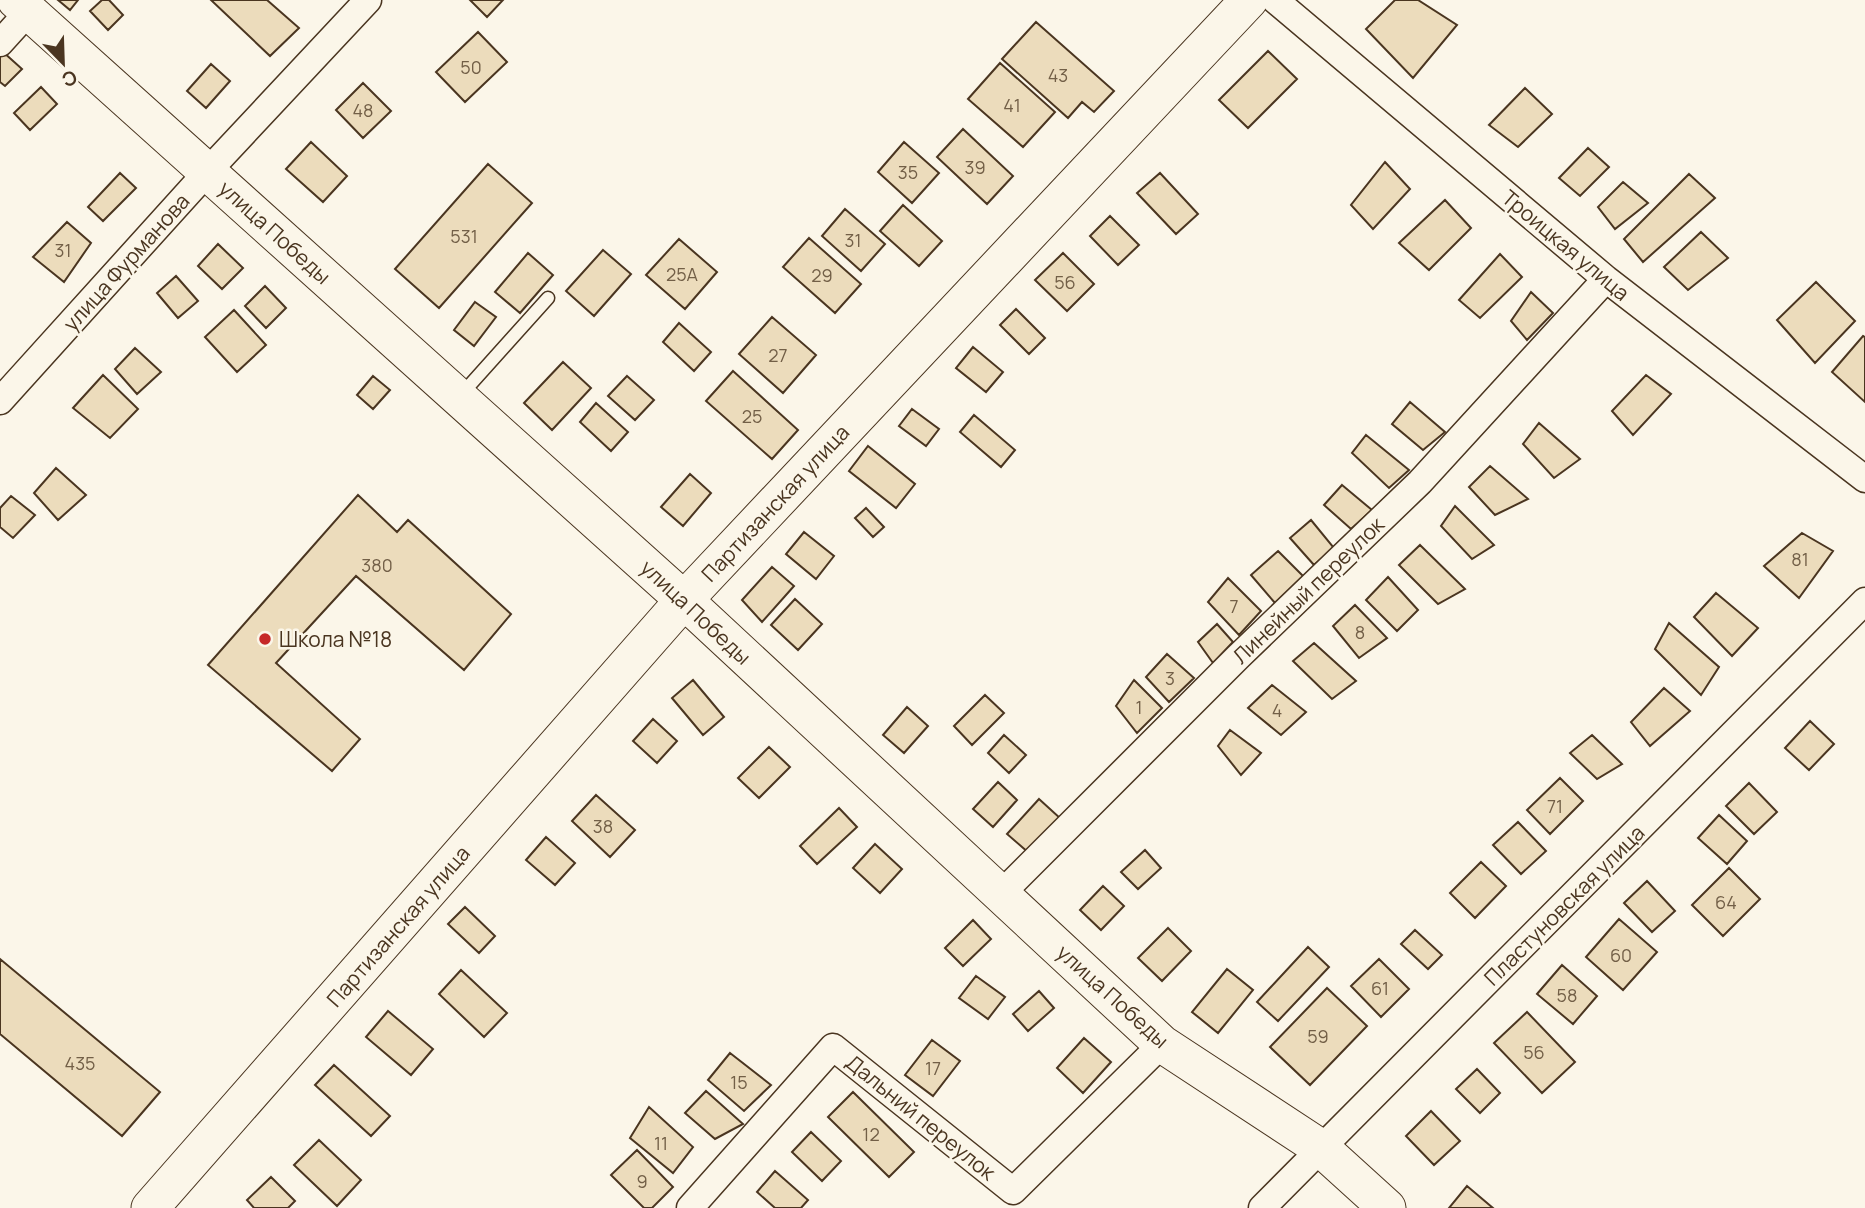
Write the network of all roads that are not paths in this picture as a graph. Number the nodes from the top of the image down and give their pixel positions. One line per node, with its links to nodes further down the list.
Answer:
1 (368, 0): 6 (street, улица Фурманова)
2 (1249, 0): 12 (street, Партизанская улица)
3 (1275, 0): 7 (street, Троицкая улица)
4 (22, 5): 5 (street); 6 (street, улица Победы)
5 (0, 43)
6 (208, 171): 9 (street, улица Победы); 10 (street, улица Фурманова)
7 (1606, 279): 11 (street, Троицкая улица); 14 (street, Линейный переулок)
8 (548, 298): 9 (lane)
9 (459, 397): 12 (street, улица Победы)
10 (0, 401)
11 (1865, 479)
12 (684, 600): 14 (street, улица Победы); 17 (street, Партизанская улица)
13 (1865, 601): 16 (street, Пластуновская улица)
14 (1001, 894): 15 (street, улица Победы)
15 (1163, 1044): 16 (street, улица Победы); 18 (street, Дальний переулок)
16 (1322, 1149): 19 (street, Пластуновская улица); 20 (street, улица Победы)
17 (150, 1208)
18 (690, 1208)
19 (1262, 1208)
20 (1387, 1208)

